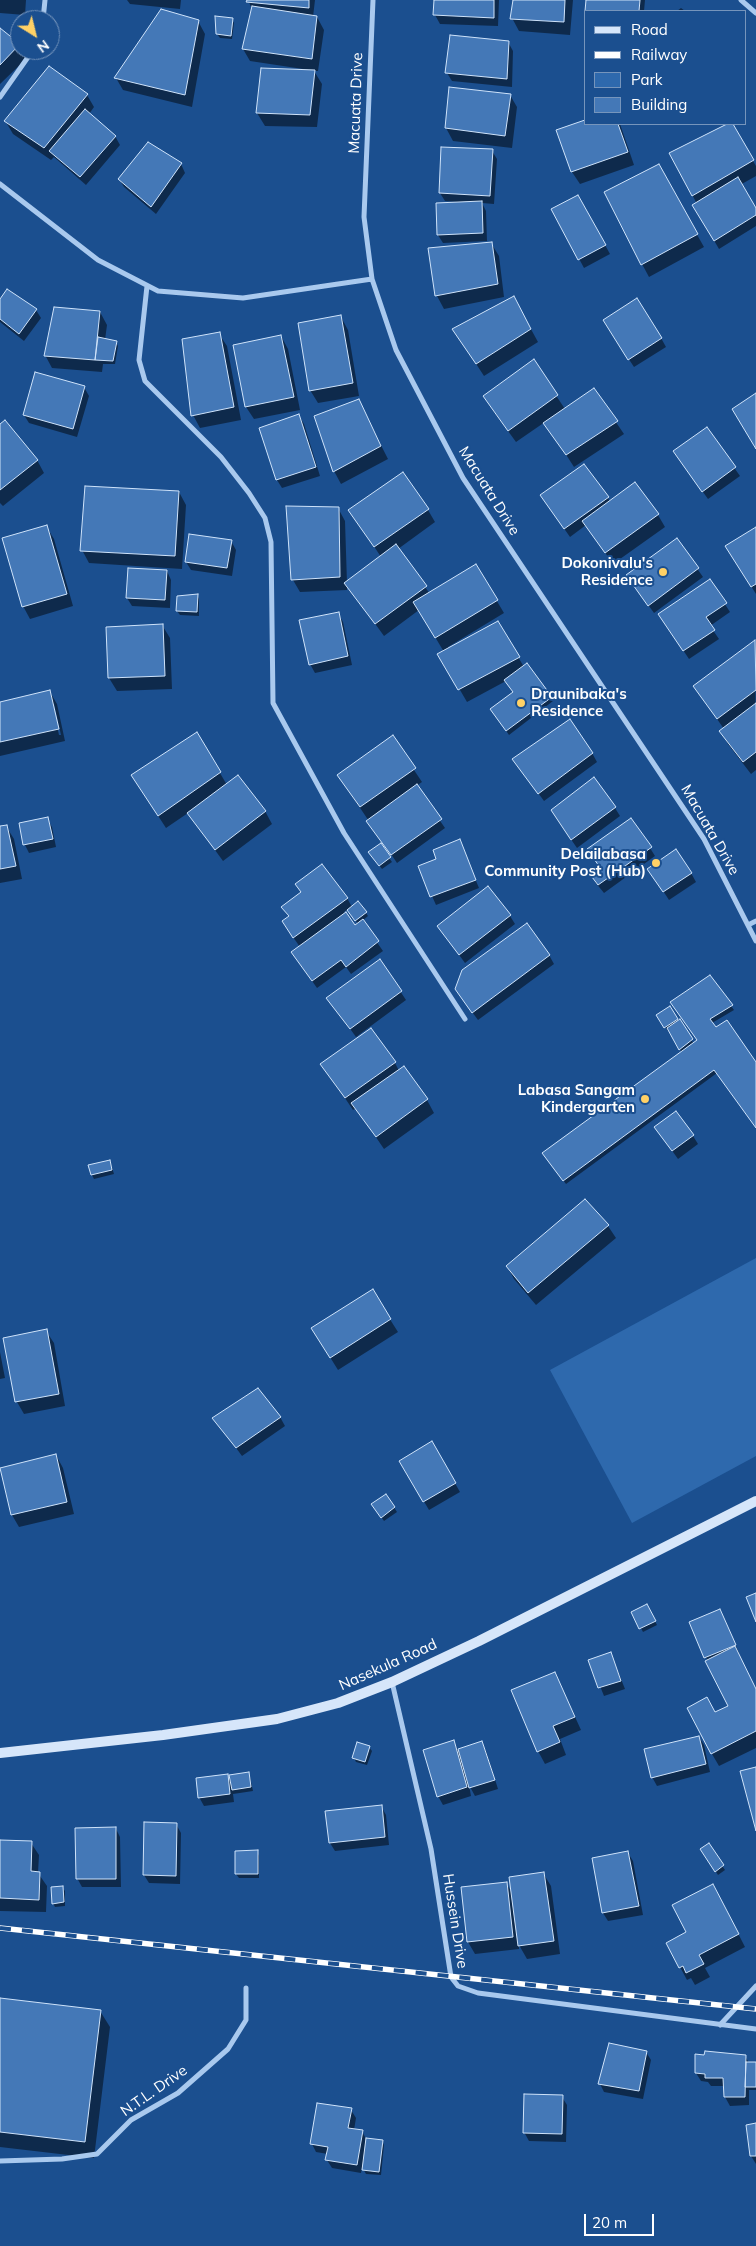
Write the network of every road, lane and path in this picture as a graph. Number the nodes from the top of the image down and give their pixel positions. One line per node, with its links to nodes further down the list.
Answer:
1 (373, 0): 7 (street, Macuata Drive)
2 (741, 0): 3 (street)
3 (756, 13)
4 (26, 60): 5 (street)
5 (0, 98)
6 (0, 184): 8 (street)
7 (372, 280): 8 (street); 10 (street, Macuata Drive)
8 (147, 286): 12 (street)
9 (756, 921): 10 (street)
10 (748, 925): 11 (street, Macuata Drive)
11 (756, 941)
12 (465, 1019)
13 (756, 1501): 14 (main road, Nasekula Road)
14 (392, 1682): 15 (main road, Nasekula Road); 18 (street, Hussein Drive)
15 (0, 1753)
16 (756, 1986): 18 (street)
17 (246, 1988): 20 (street, N.T.L. Drive)
18 (720, 2025): 19 (street, Hussein Drive)
19 (756, 2029)
20 (0, 2161)

